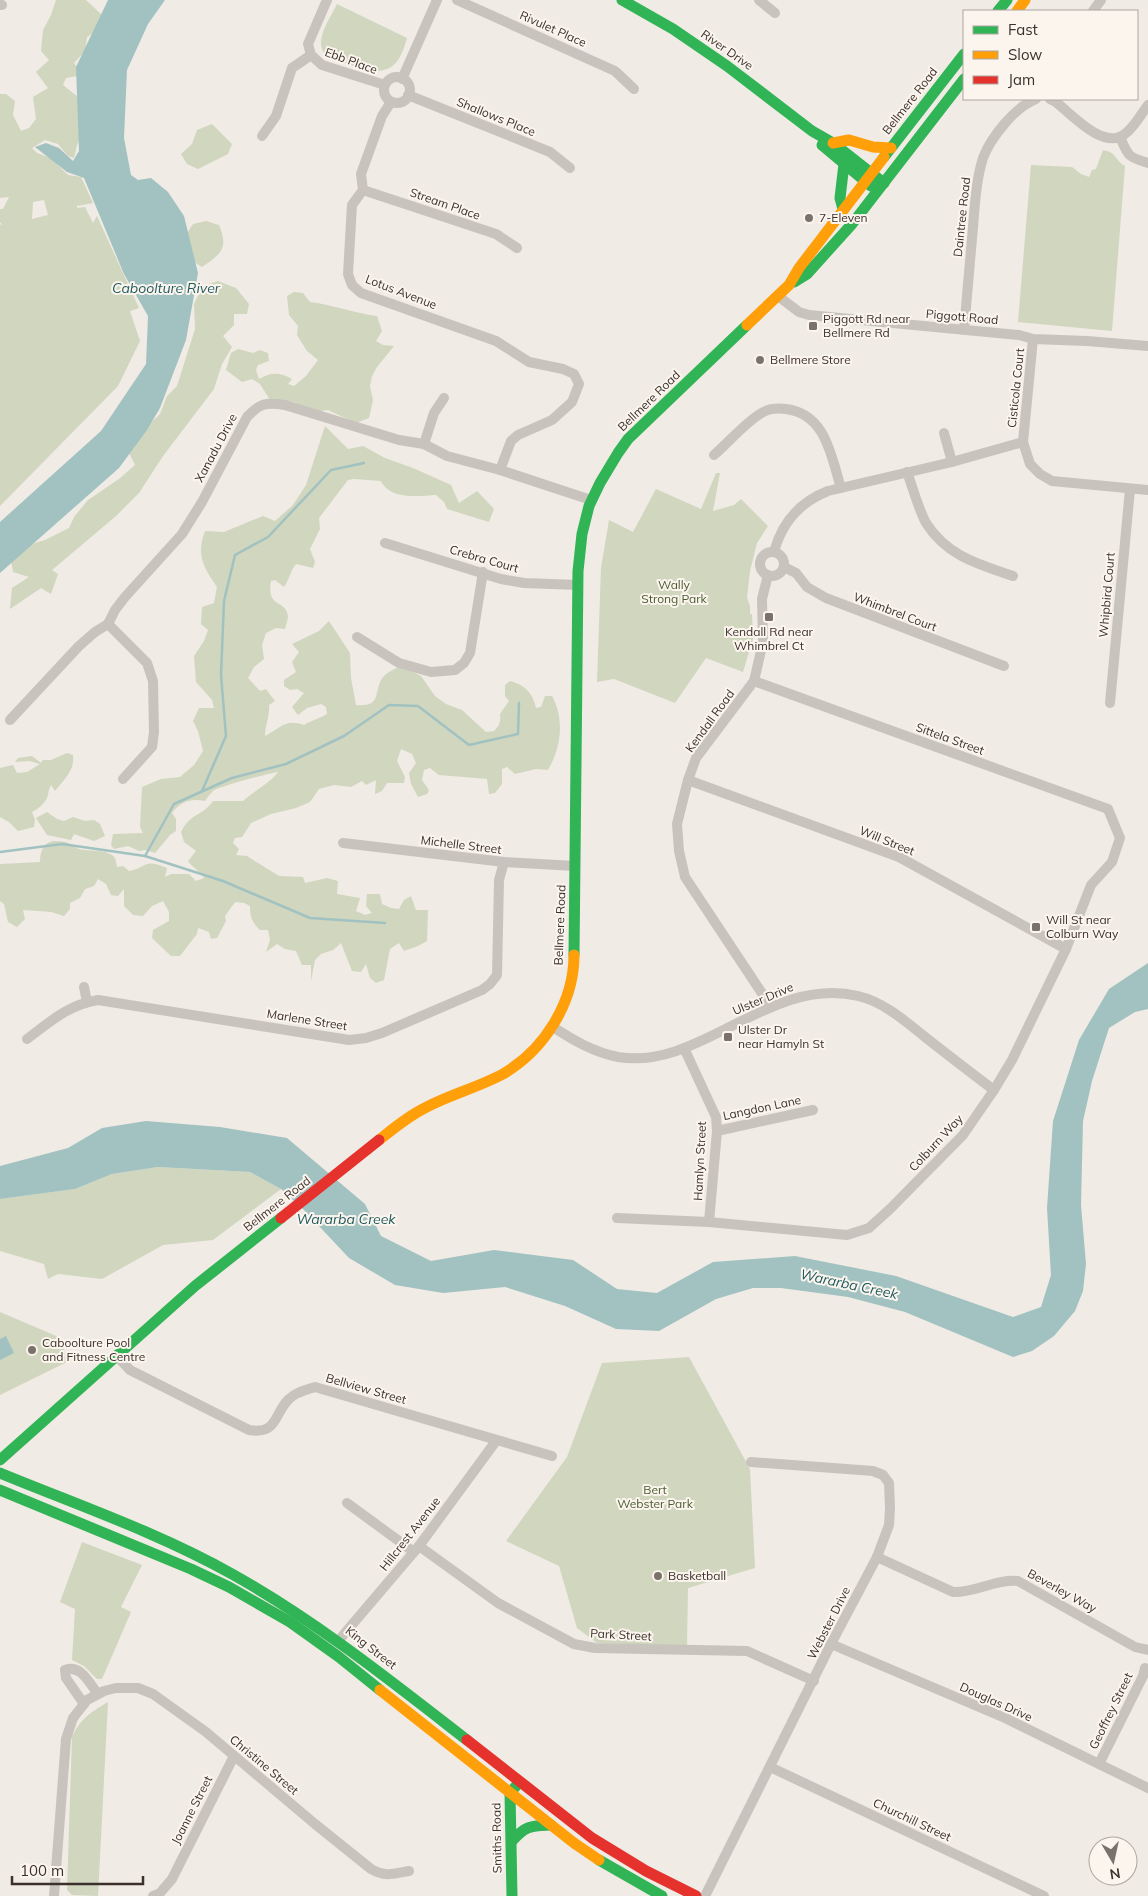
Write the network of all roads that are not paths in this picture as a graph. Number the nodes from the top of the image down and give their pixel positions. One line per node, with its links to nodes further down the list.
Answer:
1 (327, 0): 9 (street, Ebb Place)
2 (437, 0): 11 (street)
3 (457, 0): 14 (street, Rivulet Place)
4 (622, 0): 20 (main road, River Drive)
5 (759, 0): 8 (street)
6 (1007, 0): 7 (main road)
7 (999, 10)
8 (775, 13)
9 (310, 55): 13 (street, Ebb Place); 21 (street)
10 (963, 55): 24 (main road, Bellmere Road)
11 (402, 79): 13 (street); 15 (street)
12 (963, 80): 29 (main road, Bellmere Road)
13 (385, 85): 18 (street)
14 (634, 88)
15 (408, 95): 18 (street); 27 (street, Shallows Place)
16 (1033, 100): 35 (street, Daintree Road)
17 (1052, 100): 22 (street)
18 (392, 102): 30 (street, Lotus Avenue)
19 (1148, 105): 22 (street)
20 (812, 131): 23 (main road, River Drive); 26 (main road, River Drive)
21 (262, 136)
22 (1120, 137): 25 (street)
23 (833, 143): 24 (main road); 28 (main road, River Drive)
24 (891, 148): 28 (main road, Bellmere Road)
25 (1148, 163)
26 (844, 164): 28 (main road, River Drive); 31 (main road)
27 (570, 168)
28 (868, 177): 29 (main road, River Drive); 31 (main road, Bellmere Road)
29 (880, 187): 33 (main road, Bellmere Road)
30 (363, 190): 32 (street, Stream Place); 44 (street, Lotus Avenue)
31 (843, 210): 33 (main road, Bellmere Road)
32 (516, 248)
33 (789, 285): 34 (main road, Bellmere Road)
34 (778, 296): 35 (street, Piggott Road); 49 (main road, Bellmere Road)
35 (964, 330): 36 (street, Piggott Road)
36 (1034, 339): 37 (street, Piggott Road); 40 (street, Cisticola Court)
37 (1148, 346)
38 (444, 398): 41 (street)
39 (944, 433): 43 (street)
40 (1023, 442): 43 (street); 47 (street, Cisticola Court)
41 (424, 444): 44 (street, Xanadu Drive); 57 (street, Xanadu Drive)
42 (714, 455): 46 (street)
43 (952, 462): 45 (street)
44 (500, 470): 49 (street, Xanadu Drive)
45 (908, 472): 46 (street); 55 (street)
46 (841, 488): 51 (street)
47 (1130, 489): 48 (street, Cisticola Court); 61 (street, Whipbird Court)
48 (1148, 490)
49 (591, 500): 56 (main road, Bellmere Road)
50 (386, 543): 53 (street, Crebra Court)
51 (774, 552): 52 (street); 54 (street)
52 (784, 567): 54 (street); 59 (street, Whimbrel Court)
53 (482, 572): 56 (street, Crebra Court); 58 (street)
54 (768, 575): 60 (street, Kendall Road)
55 (1013, 576)
56 (578, 585): 68 (main road, Bellmere Road)
57 (108, 624): 62 (street, Xanadu Drive); 63 (street)
58 (357, 637)
59 (1004, 666)
60 (754, 681): 64 (street, Kendall Road); 65 (street, Sittela Street)
61 (1110, 703)
62 (10, 720)
63 (123, 779)
64 (688, 780): 69 (street, Will Street); 72 (street, Kendall Road)
65 (1120, 838): 69 (street, Colburn Way)
66 (343, 843): 67 (street, Michelle Street)
67 (504, 862): 68 (street, Michelle Street); 71 (street, Marlene Street)
68 (575, 866): 73 (main road, Bellmere Road)
69 (1066, 949): 76 (street, Colburn Way)
70 (84, 987): 71 (street)
71 (86, 1002): 74 (street, Marlene Street)
72 (771, 1007): 75 (street, Ulster Drive); 76 (street, Ulster Drive)
73 (553, 1027): 75 (street, Ulster Drive); 81 (main road, Bellmere Road)
74 (27, 1039)
75 (684, 1048): 78 (street, Hamlyn Street)
76 (994, 1090): 80 (street, Colburn Way)
77 (813, 1110): 78 (street, Langdon Lane)
78 (717, 1131): 80 (street, Hamlyn Street)
79 (616, 1218): 80 (street, Colburn Way)
80 (709, 1222)
81 (116, 1355): 82 (street, Bellview Street); 84 (main road, Bellmere Road)
82 (496, 1441): 83 (street, Bellview Street); 89 (street, Hillcrest Avenue)
83 (552, 1456)
84 (0, 1460)
85 (751, 1462): 90 (street, Webster Drive)
86 (0, 1473): 91 (main road, King Street)
87 (0, 1490): 103 (main road)
88 (347, 1503): 89 (street, Park Street)
89 (416, 1549): 91 (street, Hillcrest Avenue); 95 (street, Park Street)
90 (877, 1557): 92 (street, Webster Drive); 93 (street, Beverley Way)
91 (339, 1640): 101 (main road, King Street)
92 (831, 1644): 95 (street, Webster Drive); 99 (street, Douglas Drive)
93 (1148, 1650)
94 (1145, 1668): 99 (street, Geoffrey Street)
95 (814, 1681): 100 (street, Webster Drive)
96 (98, 1694): 97 (street, Christine Street); 97 (street); 98 (street, Christine Street)
97 (84, 1704): 107 (street, Christine Street)
98 (234, 1756): 106 (street, Christine Street); 108 (street, Joanne Street)
99 (1098, 1764): 102 (street, Douglas Drive)
100 (770, 1767): 112 (street, Webster Drive); 113 (street, Churchill Street)
101 (519, 1782): 103 (main road, Smiths Road); 111 (main road, King Street)
102 (1148, 1788)
103 (510, 1793): 104 (main road); 105 (main road, Smiths Road)
104 (551, 1825): 105 (main road); 110 (main road)
105 (512, 1841): 109 (main road, Smiths Road)
106 (409, 1872)
107 (54, 1896)
108 (153, 1896)
109 (512, 1896)
110 (662, 1896)
111 (696, 1896)
112 (706, 1896)
113 (1044, 1896)

